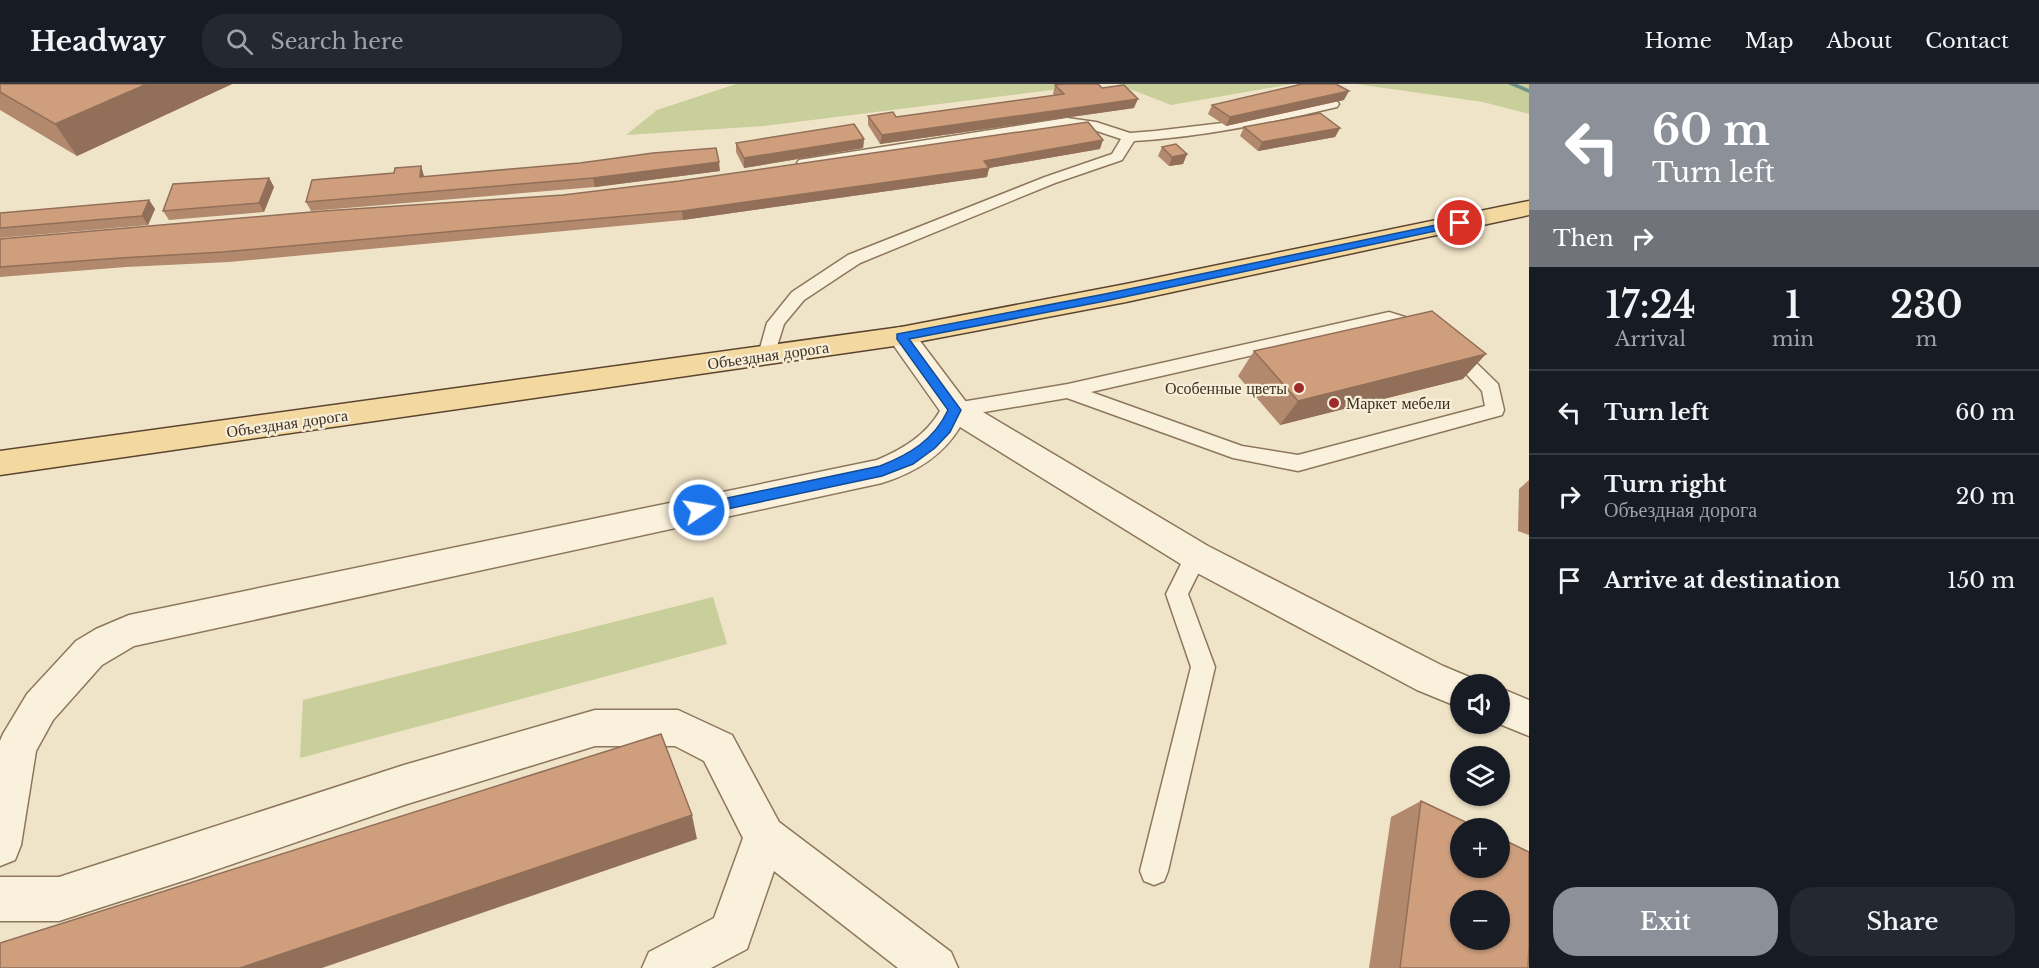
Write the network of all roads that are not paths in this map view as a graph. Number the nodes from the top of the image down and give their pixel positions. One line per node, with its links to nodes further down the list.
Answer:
1 (1332, 104): 2 (lane)
2 (1128, 137): 3 (lane); 6 (lane)
3 (793, 165)
4 (1529, 208): 5 (main road, Объездная дорога)
5 (901, 336): 6 (main road, Объездная дорога); 8 (street)
6 (766, 355): 9 (main road, Объездная дорога)
7 (1068, 391): 7 (lane); 8 (lane)
8 (955, 410): 10 (street); 14 (street)
9 (0, 463)
10 (1196, 556): 11 (street); 17 (lane)
11 (1450, 686)
12 (1510, 710): 13 (street)
13 (1529, 718)
14 (8, 749): 16 (street)
15 (764, 837): 18 (street); 19 (street); 20 (street)
16 (0, 845)
17 (1154, 871)
18 (0, 899)
19 (665, 968)
20 (935, 968)

